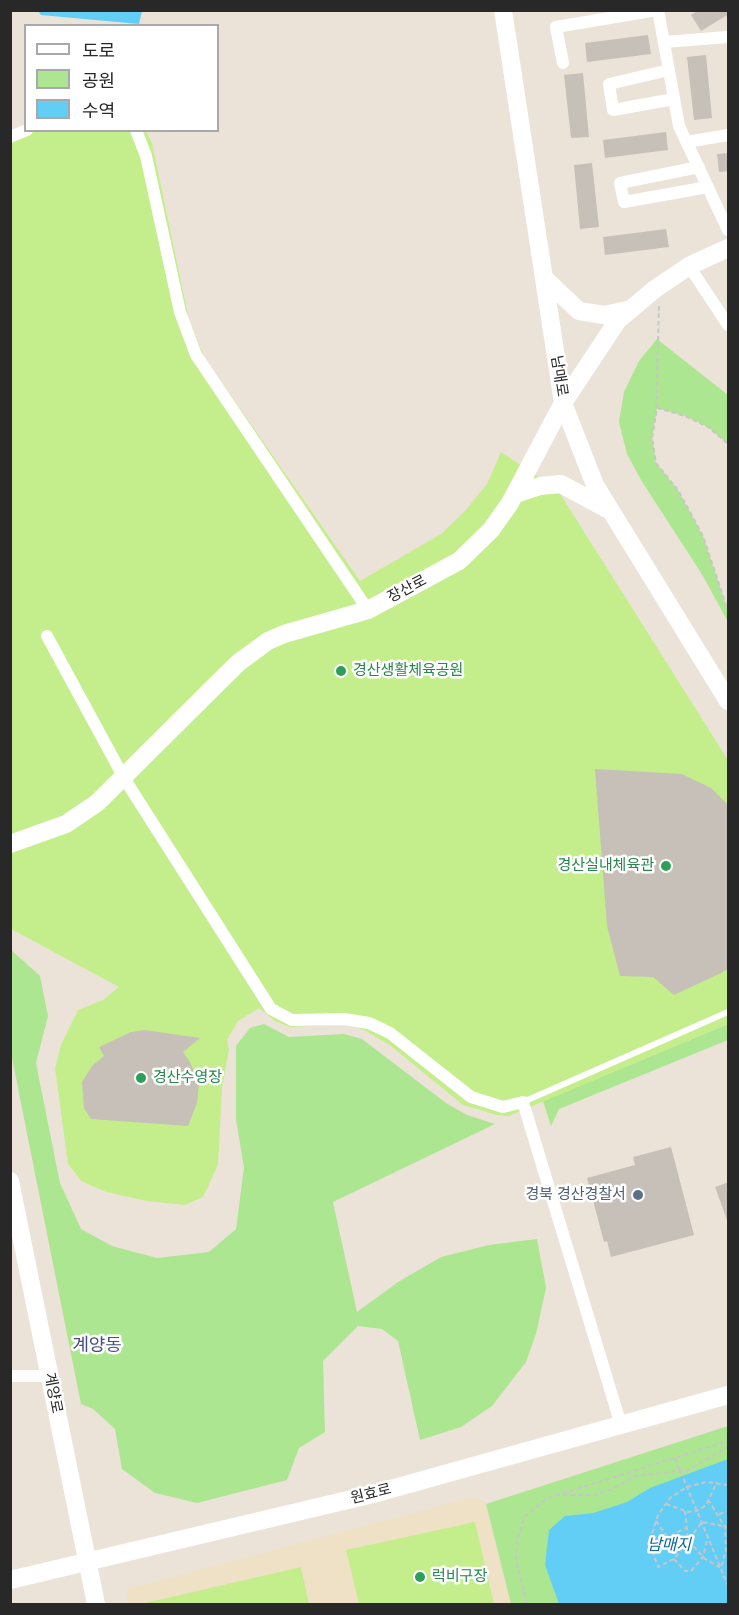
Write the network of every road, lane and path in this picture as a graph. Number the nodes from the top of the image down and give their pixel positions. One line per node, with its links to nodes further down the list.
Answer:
1 (503, 10): 18 (street, 남매로)
2 (658, 10): 4 (street); 5 (street)
3 (729, 37): 4 (street)
4 (664, 42): 6 (street)
5 (563, 63)
6 (669, 70): 7 (street); 7 (street)
7 (674, 99): 12 (street)
8 (24, 131): 11 (street)
9 (137, 132): 27 (street)
10 (729, 135): 12 (street)
11 (10, 137)
12 (687, 142): 13 (street)
13 (699, 168): 14 (street); 14 (street)
14 (708, 187): 15 (street)
15 (729, 230)
16 (729, 248): 17 (street, 장산로)
17 (690, 266): 19 (street, 장산로); 21 (street)
18 (544, 278): 20 (street); 22 (street, 남매로)
19 (660, 285): 20 (street, 장산로); 23 (path)
20 (629, 309): 22 (street, 장산로)
21 (729, 325)
22 (563, 403): 25 (street, 장산로); 26 (street, 남매로)
23 (656, 408): 24 (path); 28 (path)
24 (729, 444)
25 (516, 494): 26 (street); 27 (street, 장산로)
26 (609, 510): 30 (street, 남매로)
27 (368, 610): 31 (street, 장산로)
28 (729, 611)
29 (47, 636): 31 (street)
30 (729, 701)
31 (124, 778): 32 (street, 장산로); 34 (street)
32 (10, 844)
33 (729, 1012): 34 (lane)
34 (523, 1102): 39 (street)
35 (11, 1183): 37 (street, 계양로)
36 (10, 1376): 37 (street)
37 (50, 1376): 65 (street, 계양로)
38 (729, 1395): 39 (street, 원효로)
39 (621, 1425): 65 (street, 원효로)
40 (729, 1441): 42 (path)
41 (729, 1447): 43 (path)
42 (675, 1457): 43 (path); 47 (path)
43 (682, 1473): 46 (path); 47 (path)
44 (717, 1482): 45 (path); 46 (path); 48 (path)
45 (729, 1485)
46 (687, 1487): 49 (path); 51 (path)
47 (560, 1494): 70 (path)
48 (709, 1501): 51 (path); 53 (path)
49 (666, 1504): 50 (path); 54 (path)
50 (685, 1511): 51 (path); 57 (path)
51 (697, 1511): 55 (path)
52 (729, 1511): 53 (path)
53 (719, 1514): 56 (path)
54 (656, 1521): 59 (path); 61 (path)
55 (702, 1522): 56 (path); 58 (path); 60 (path)
56 (727, 1527): 62 (path)
57 (685, 1528): 59 (path); 60 (path)
58 (708, 1536): 63 (path); 66 (path)
59 (668, 1538): 61 (path)
60 (688, 1540): 63 (path); 64 (path)
61 (651, 1547): 64 (path)
62 (727, 1547): 66 (path)
63 (703, 1557): 64 (path); 66 (path)
64 (674, 1559)
65 (87, 1562): 67 (street, 원효로); 69 (street, 계양로)
66 (721, 1568): 68 (path)
67 (10, 1580)
68 (729, 1586)
69 (96, 1605)
70 (527, 1605)

